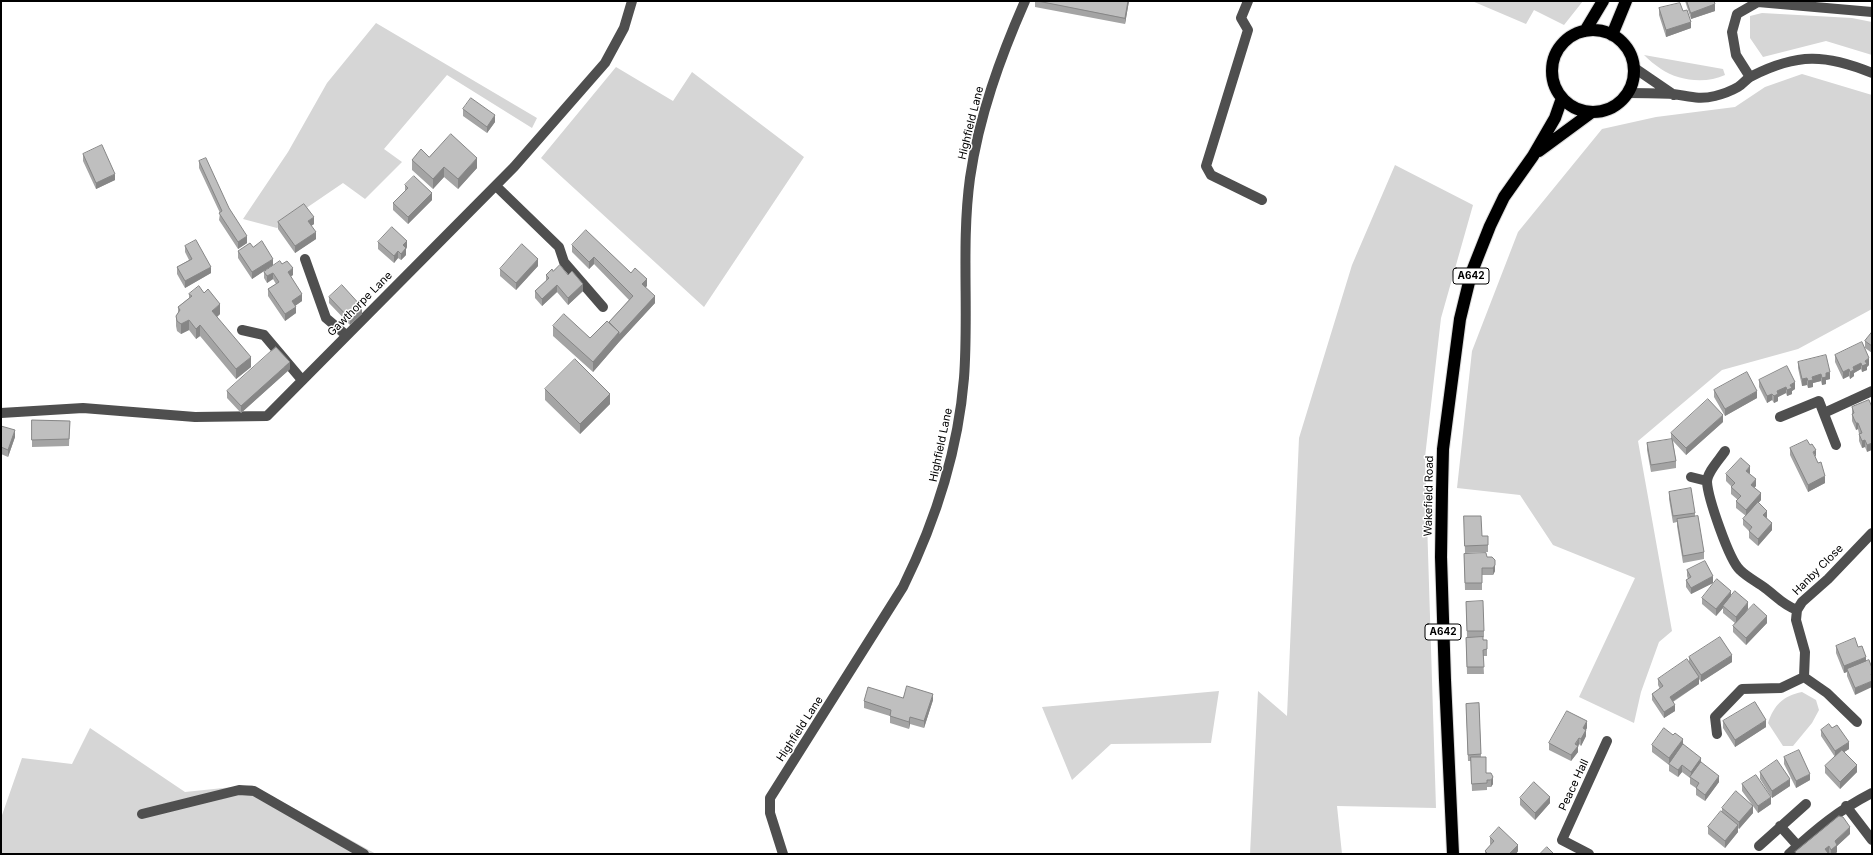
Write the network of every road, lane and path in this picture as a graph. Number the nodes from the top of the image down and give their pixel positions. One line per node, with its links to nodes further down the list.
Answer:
1 (632, 1): 17 (street, Gawthorpe Lane)
2 (1026, 1): 47 (street, Highfield Lane)
3 (1248, 1): 18 (street)
4 (1603, 1): 7 (highway)
5 (1626, 1): 8 (highway)
6 (1872, 12): 11 (street)
7 (1585, 31): 8 (highway); 14 (highway)
8 (1612, 35): 9 (highway)
9 (1633, 67): 12 (highway); 13 (street)
10 (1872, 73): 11 (street)
11 (1750, 77): 13 (street)
12 (1627, 93): 13 (street); 15 (highway, Wakefield Road / A642)
13 (1674, 94)
14 (1562, 98): 15 (highway); 16 (highway, Wakefield Road / A642)
15 (1592, 112): 16 (highway, Wakefield Road / A642)
16 (1533, 156): 48 (highway, Wakefield Road / A642)
17 (496, 186): 20 (street); 22 (street, Gawthorpe Lane)
18 (1262, 200)
19 (305, 259): 22 (street)
20 (603, 307)
21 (242, 330): 23 (street)
22 (346, 335): 23 (street, Gawthorpe Lane)
23 (302, 380): 25 (street, Gawthorpe Lane)
24 (1872, 391): 26 (street)
25 (1, 413)
26 (1824, 413): 27 (street); 28 (street)
27 (1780, 417)
28 (1836, 445)
29 (1725, 451): 31 (street)
30 (1691, 477): 31 (street)
31 (1707, 481): 33 (street)
32 (1872, 533): 33 (street, Hanby Close)
33 (1797, 610): 34 (street, Hanby Close)
34 (1804, 678): 35 (street); 36 (street)
35 (1857, 722)
36 (1717, 734)
37 (1607, 741): 49 (street, Peace Hall)
38 (1872, 792): 40 (street)
39 (1806, 804): 42 (street)
40 (1846, 806): 43 (street); 45 (street)
41 (142, 814): 46 (street)
42 (1780, 826): 44 (street); 45 (street)
43 (1872, 840)
44 (1759, 846)
45 (1798, 846): 50 (street)
46 (364, 854)
47 (783, 854)
48 (1452, 854)
49 (1589, 854)
50 (1789, 854)

